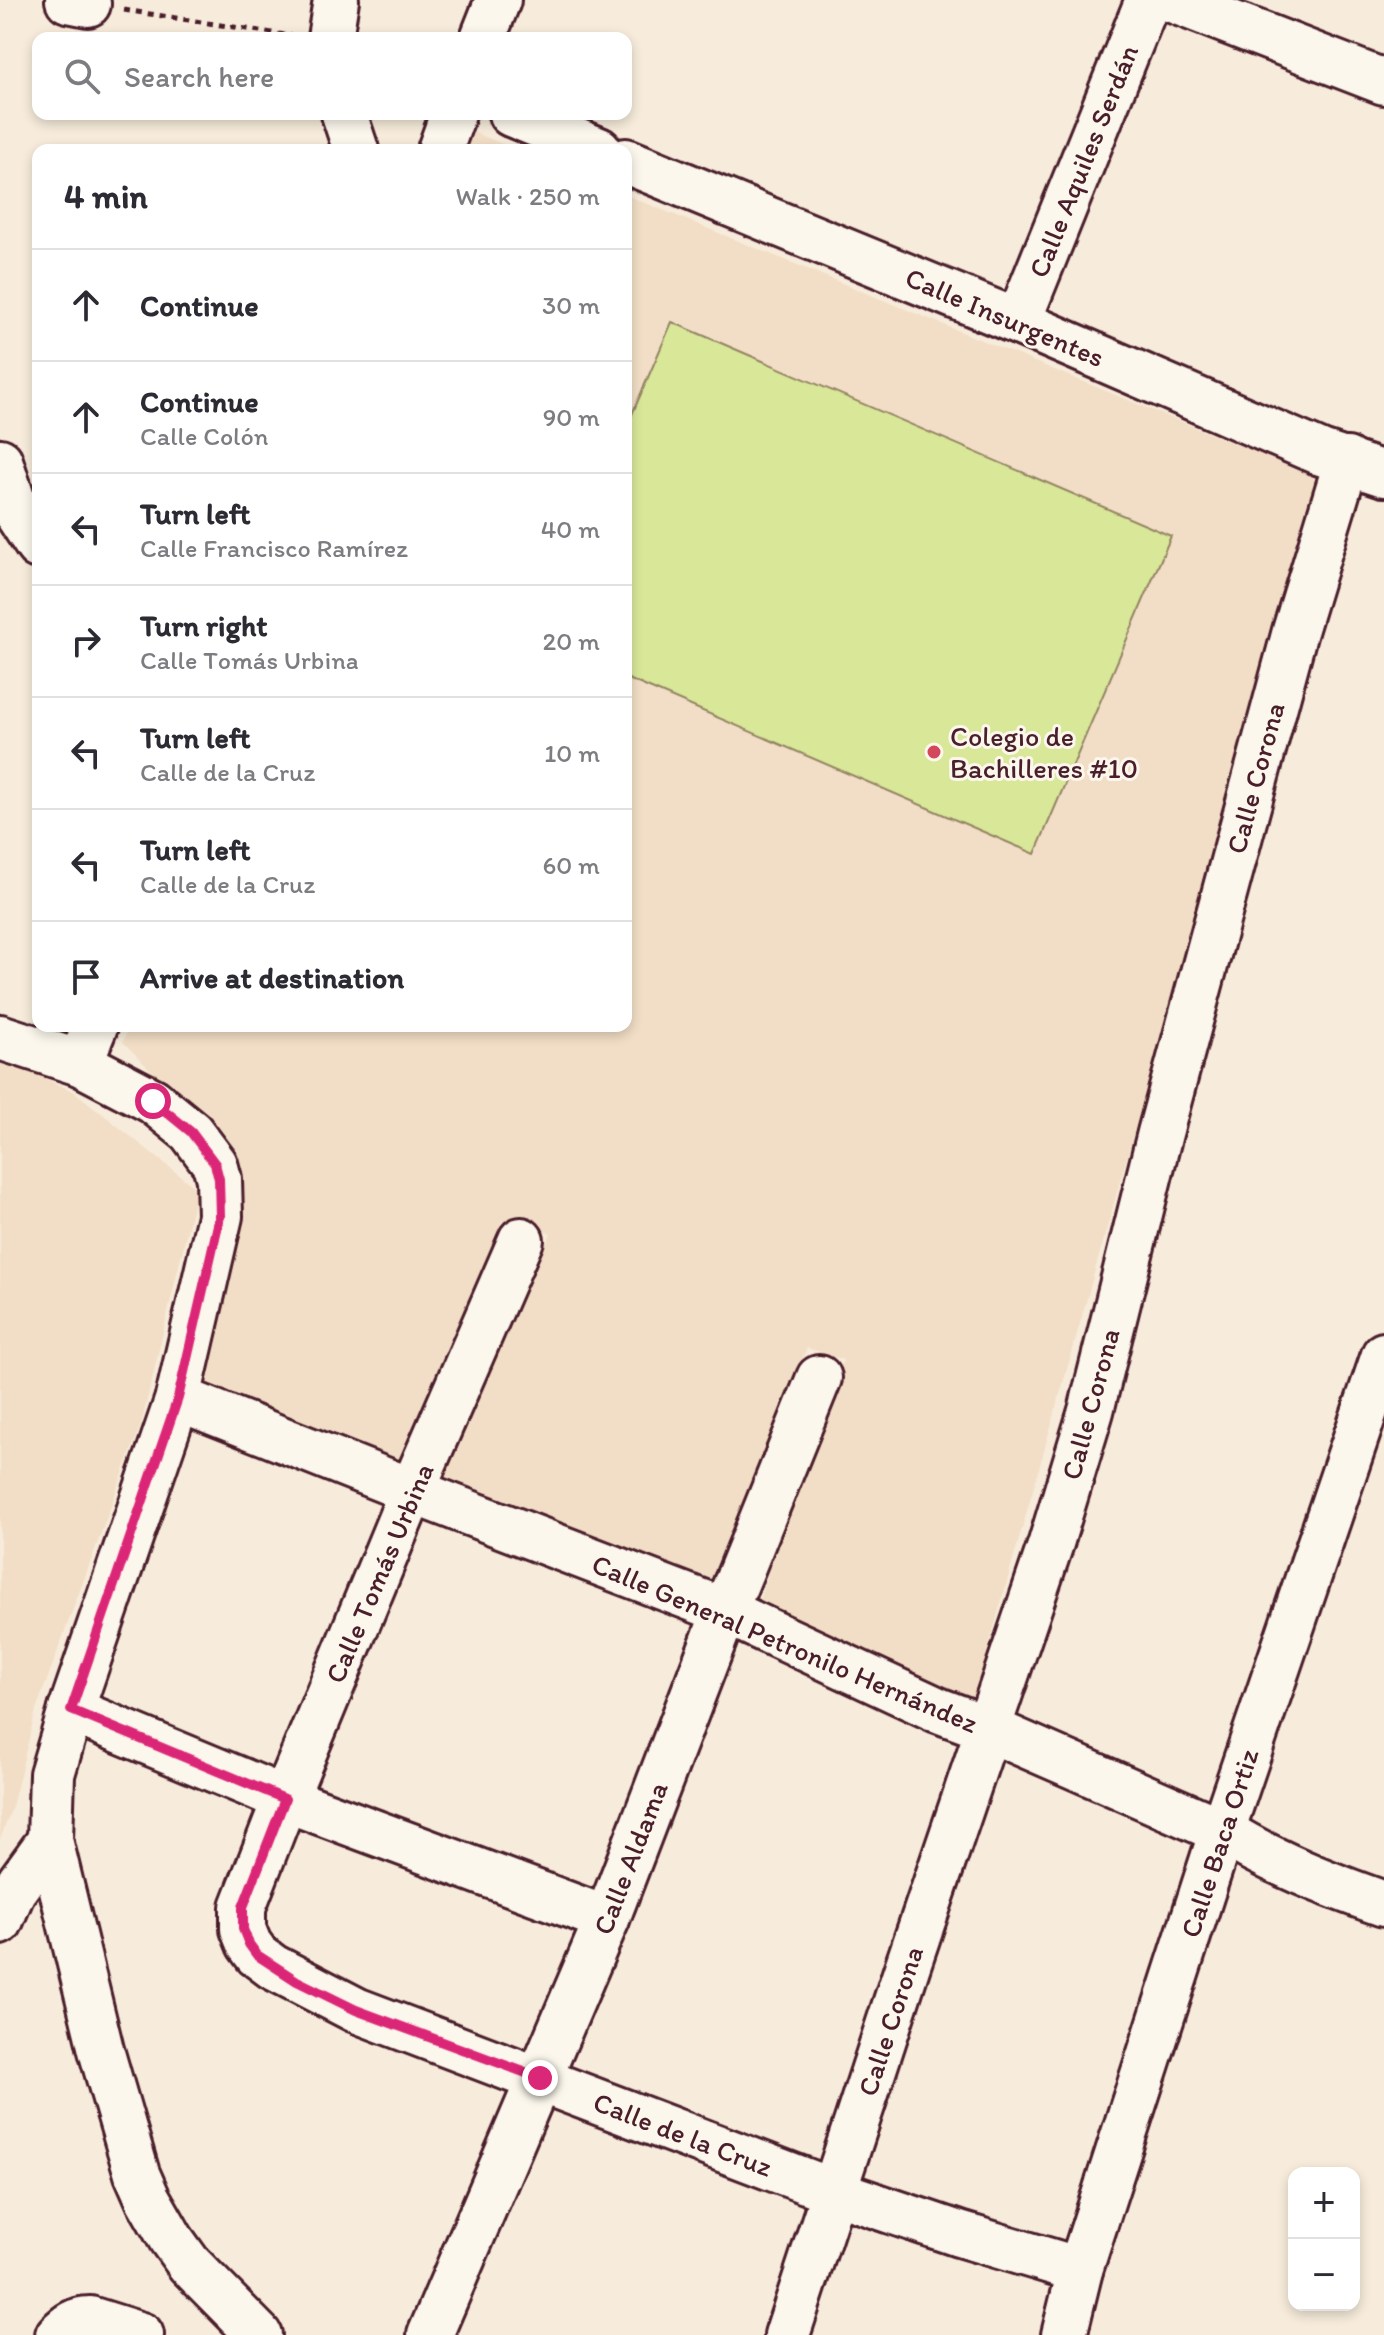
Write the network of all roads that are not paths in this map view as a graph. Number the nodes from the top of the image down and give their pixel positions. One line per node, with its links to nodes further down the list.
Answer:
1 (336, 0): 5 (street)
2 (498, 0): 6 (street)
3 (1148, 0): 15 (street, Calle Aquiles Serdán)
4 (1172, 0): 7 (street)
5 (331, 32)
6 (485, 32)
7 (1384, 82)
8 (346, 120): 11 (street)
9 (451, 120): 12 (street)
10 (526, 120): 13 (street)
11 (354, 144)
12 (442, 144)
13 (584, 144)
14 (632, 163): 15 (street, Calle Insurgentes)
15 (1018, 322): 17 (street, Calle Insurgentes)
16 (0, 461): 18 (street)
17 (1366, 467): 28 (street, Calle Corona)
18 (32, 537)
19 (0, 1037): 20 (street)
20 (88, 1044): 24 (street)
21 (521, 1240): 25 (street, Calle Tomás Urbina)
22 (1384, 1355): 30 (street, Calle Baca Ortiz)
23 (819, 1378): 26 (street, Calle Aldama)
24 (178, 1398): 25 (street, Calle General Petronilo Hernández); 27 (street)
25 (412, 1491): 26 (street, Calle General Petronilo Hernández); 29 (street, Calle Tomás Urbina)
26 (725, 1611): 28 (street, Calle General Petronilo Hernández); 34 (street, Calle Aldama)
27 (71, 1710): 29 (street); 31 (street)
28 (989, 1729): 30 (street, Calle General Petronilo Hernández); 37 (street, Calle Corona)
29 (285, 1799): 33 (street, Calle Tomás Urbina); 34 (street)
30 (1222, 1831): 32 (street, Calle General Petronilo Hernández); 38 (street, Calle Baca Ortiz)
31 (50, 1840): 35 (street); 41 (street)
32 (1384, 1904)
33 (243, 1907): 36 (street, Calle de la Cruz)
34 (607, 1919): 36 (street, Calle Aldama)
35 (0, 1922)
36 (540, 2078): 37 (street, Calle de la Cruz); 42 (street, Calle Aldama)
37 (835, 2192): 38 (street, Calle de la Cruz); 43 (street, Calle Corona)
38 (1080, 2270): 44 (street, Calle Baca Ortiz)
39 (58, 2335): 40 (street)
40 (141, 2335)
41 (259, 2335)
42 (430, 2335)
43 (787, 2335)
44 (1064, 2335)

